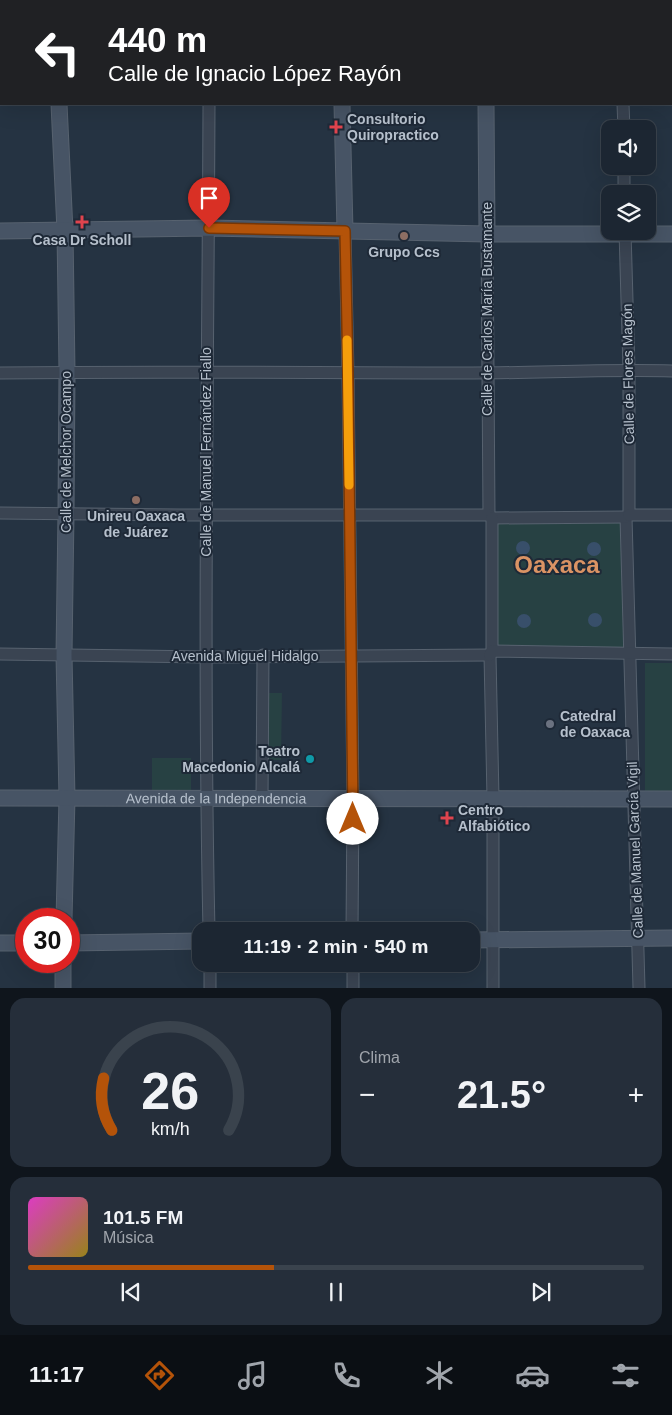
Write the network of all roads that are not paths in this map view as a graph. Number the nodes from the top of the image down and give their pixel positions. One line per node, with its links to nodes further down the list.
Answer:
1 (59, 105): 9 (main road, Calle de Melchor Ocampo)
2 (209, 105): 7 (street, Calle de Manuel Fernández Fiallo)
3 (342, 105): 10 (main road)
4 (486, 105): 13 (main road, Calle de Carlos María Bustamante)
5 (623, 105): 6 (street)
6 (624, 120)
7 (209, 228): 9 (main road); 10 (main road); 17 (street, Calle de Manuel Fernández Fiallo)
8 (0, 231): 9 (main road)
9 (65, 231): 19 (main road, Calle de Melchor Ocampo)
10 (345, 231): 13 (main road); 21 (street)
11 (601, 232): 13 (main road)
12 (656, 233): 14 (main road)
13 (487, 234): 22 (street, Calle de Carlos María Bustamante)
14 (672, 234)
15 (625, 240): 16 (street, Calle de Flores Magón)
16 (629, 370): 18 (street); 22 (street); 29 (street, Calle de Flores Magón)
17 (206, 371): 19 (street); 21 (street); 25 (street, Calle de Manuel Fernández Fiallo)
18 (672, 371)
19 (67, 372): 20 (street); 24 (main road, Calle de Melchor Ocampo)
20 (0, 373)
21 (348, 373): 22 (street); 26 (street)
22 (488, 373): 28 (street, Calle de Carlos María Bustamante)
23 (0, 513): 24 (street)
24 (66, 513): 25 (street); 34 (main road, Calle de Melchor Ocampo)
25 (207, 514): 26 (street); 37 (street, Calle de Manuel Fernández Fiallo)
26 (349, 514): 28 (street); 36 (street)
27 (672, 514): 29 (street)
28 (490, 516): 29 (street); 30 (street, Calle de Carlos María Bustamante)
29 (628, 516): 31 (street, Calle de Flores Magón)
30 (491, 653): 31 (street, Avenida Miguel Hidalgo); 36 (street, Avenida Miguel Hidalgo); 39 (street, Calle de Carlos María Bustamante)
31 (630, 653): 33 (street); 43 (street, Calle de Manuel García Vigil)
32 (0, 654): 34 (street, Avenida Miguel Hidalgo)
33 (672, 654)
34 (64, 655): 37 (street, Avenida Miguel Hidalgo); 40 (main road, Calle de Melchor Ocampo)
35 (262, 655): 36 (street, Avenida Miguel Hidalgo); 37 (street, Avenida Miguel Hidalgo); 42 (street)
36 (351, 656): 45 (street)
37 (205, 657): 41 (street, Calle de Manuel Fernández Fiallo)
38 (0, 798): 40 (main road, Avenida de la Independencia)
39 (493, 798): 43 (main road, Avenida de la Independencia); 45 (main road, Avenida de la Independencia); 51 (street, Calle de Carlos María Bustamante)
40 (67, 799): 41 (main road, Avenida de la Independencia); 46 (main road, Calle de Melchor Ocampo)
41 (206, 799): 42 (main road, Avenida de la Independencia); 47 (street, Calle de Manuel Fernández Fiallo)
42 (262, 799): 45 (main road, Avenida de la Independencia)
43 (633, 799): 44 (main road, Avenida de la Independencia); 49 (street, Calle de Manuel García Vigil)
44 (672, 799)
45 (353, 800): 48 (street)
46 (64, 908)
47 (209, 922)
48 (352, 922)
49 (638, 938): 50 (main road); 51 (main road); 64 (street, Calle de Manuel García Vigil)
50 (672, 938)
51 (493, 939): 52 (main road); 63 (street, Calle de Carlos María Bustamante)
52 (480, 940)
53 (192, 941): 56 (main road)
54 (0, 943): 55 (main road)
55 (15, 943)
56 (80, 943)
57 (210, 972): 61 (street)
58 (353, 972): 62 (street)
59 (63, 973): 60 (main road)
60 (63, 988)
61 (210, 988)
62 (353, 988)
63 (493, 988)
64 (639, 988)

